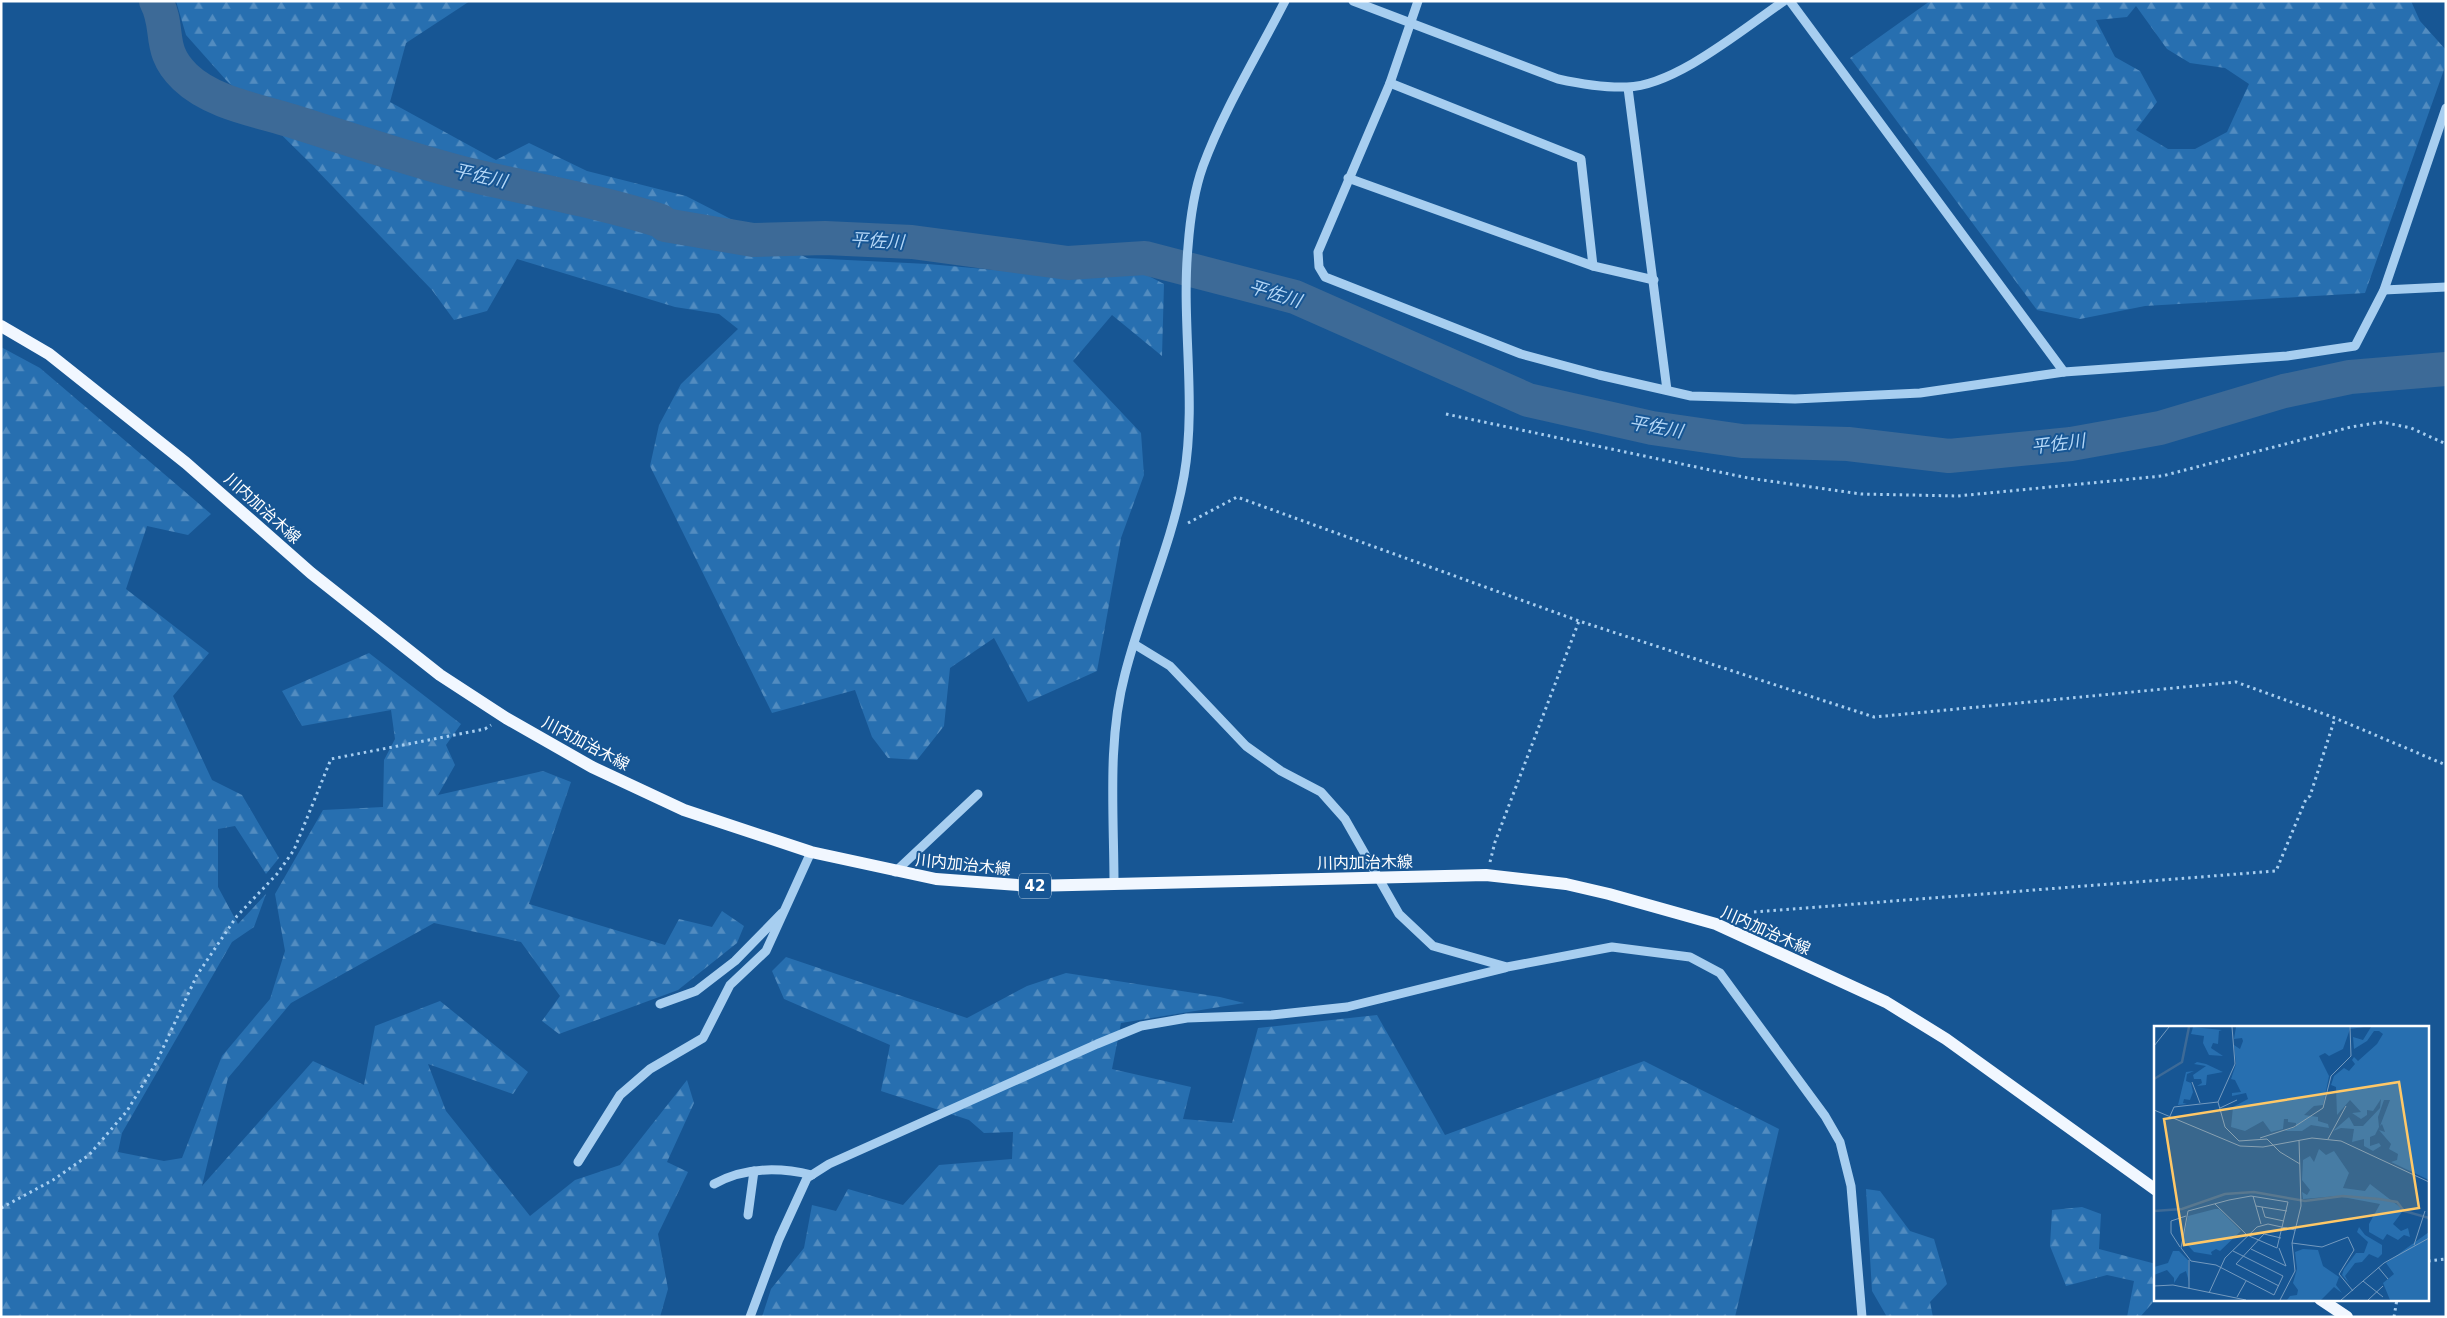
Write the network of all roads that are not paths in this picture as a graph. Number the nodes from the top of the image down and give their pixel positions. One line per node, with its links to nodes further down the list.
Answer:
1 (1285, 1): 18 (street)
2 (1353, 1): 6 (street)
3 (1418, 1): 6 (street)
4 (1784, 1): 8 (street)
5 (1790, 1): 16 (street)
6 (1411, 24): 7 (street); 8 (street)
7 (1390, 82): 10 (street); 11 (street)
8 (1628, 88): 12 (street)
9 (2446, 108): 14 (street)
10 (1348, 178): 11 (street); 17 (street)
11 (1593, 266): 12 (street)
12 (1654, 280): 17 (street)
13 (2446, 287): 14 (street)
14 (2384, 290): 16 (street)
15 (1, 326): 20 (main road, 川内加治木線 / 42)
16 (2064, 372): 17 (street)
17 (1667, 390)
18 (1134, 644): 22 (street); 23 (street)
19 (978, 794): 21 (street)
20 (811, 852): 21 (main road, 川内加治木線 / 42); 24 (street)
21 (895, 872): 23 (main road, 川内加治木線 / 42)
22 (1379, 878): 23 (main road, 川内加治木線 / 42); 25 (street); 31 (main road, 川内加治木線 / 42)
23 (1114, 884)
24 (788, 907): 26 (street); 27 (street)
25 (1507, 967): 29 (street); 35 (street)
26 (660, 1004)
27 (578, 1162)
28 (754, 1171): 29 (street); 30 (street); 32 (street)
29 (812, 1175): 34 (street)
30 (714, 1184)
31 (2154, 1189)
32 (748, 1215)
33 (2322, 1300): 36 (main road)
34 (750, 1317)
35 (1862, 1317)
36 (2347, 1317)

